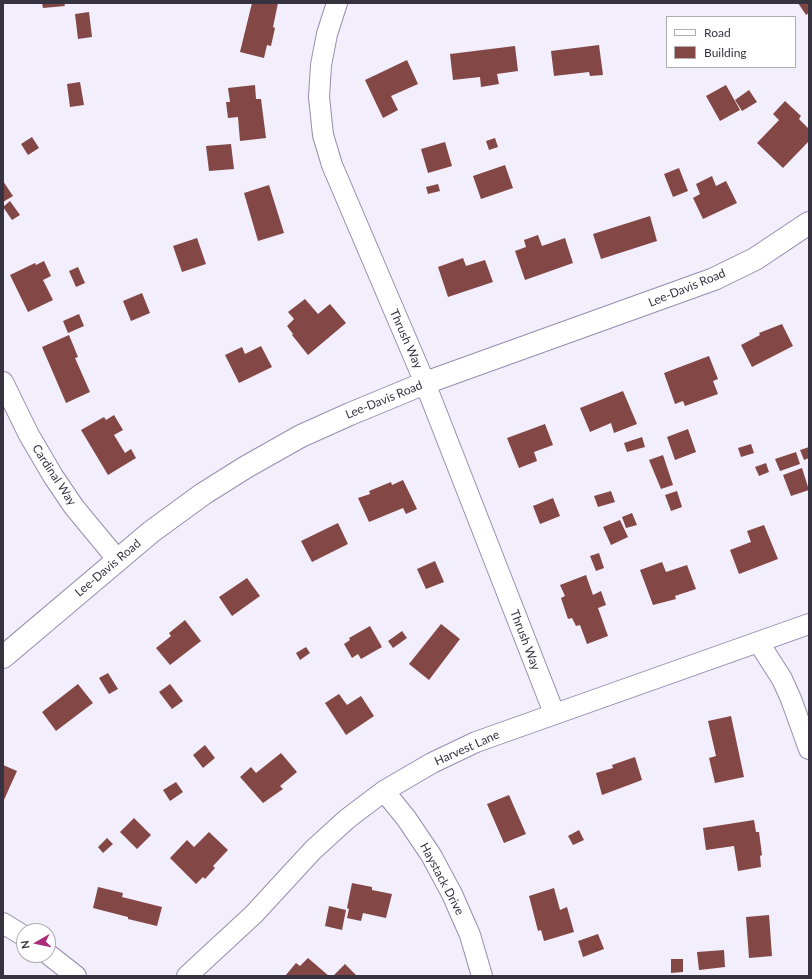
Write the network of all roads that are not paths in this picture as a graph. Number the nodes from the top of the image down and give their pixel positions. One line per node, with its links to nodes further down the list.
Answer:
1 (337, 3): 4 (street, Thrush Way)
2 (809, 223): 4 (main road, Lee-Davis Road)
3 (3, 382): 5 (street, Cardinal Way)
4 (425, 383): 5 (main road, Lee-Davis Road); 9 (street, Thrush Way)
5 (117, 559): 8 (main road, Lee-Davis Road)
6 (809, 624): 7 (street, Harvest Lane)
7 (759, 643): 9 (street, Harvest Lane); 10 (street)
8 (3, 657)
9 (554, 713): 11 (street, Harvest Lane)
10 (809, 749)
11 (384, 791): 16 (street, Harvest Lane); 17 (street, Haystack Drive)
12 (3, 923): 13 (street)
13 (16, 931)
14 (56, 960): 15 (street)
15 (76, 976)
16 (187, 976)
17 (482, 976)

